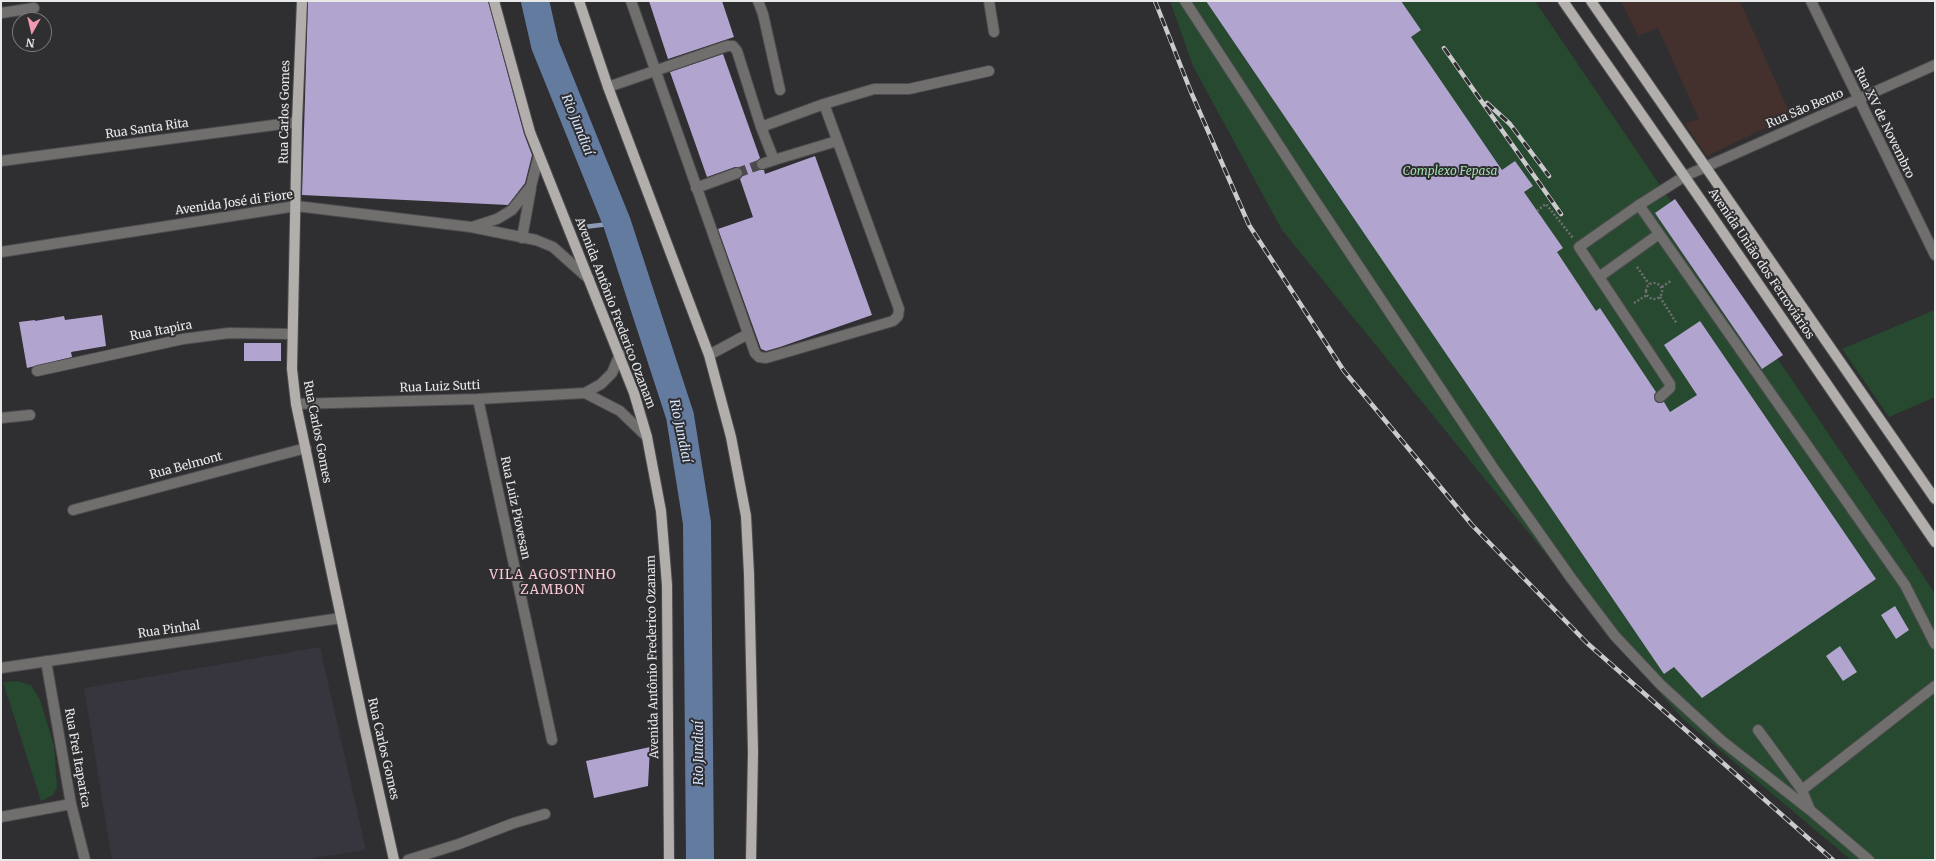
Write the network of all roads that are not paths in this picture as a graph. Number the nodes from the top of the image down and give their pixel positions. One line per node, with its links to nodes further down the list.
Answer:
1 (302, 1): 21 (main road, Rua Carlos Gomes)
2 (494, 1): 24 (main road, Avenida Antônio Frederico Ozanam)
3 (579, 1): 17 (main road)
4 (630, 1): 15 (street)
5 (758, 1): 18 (street)
6 (989, 1): 13 (street)
7 (1185, 1): 67 (street)
8 (1562, 1): 30 (main road, Avenida União dos Ferroviários)
9 (1591, 1): 28 (main road, Avenida União dos Ferroviários)
10 (1811, 1): 19 (street, Rua XV de Novembro)
11 (34, 8): 12 (street)
12 (1, 13)
13 (994, 32)
14 (1935, 65): 19 (street, Rua São Bento)
15 (655, 71): 17 (street); 22 (street); 32 (street)
16 (989, 71): 20 (street)
17 (608, 87): 45 (main road)
18 (780, 90)
19 (1858, 100): 28 (street, Rua São Bento); 39 (street, Rua XV de Novembro)
20 (824, 104): 22 (street); 23 (street)
21 (297, 122): 26 (street, Rua Santa Rita); 34 (main road, Rua Carlos Gomes)
22 (761, 127): 25 (street)
23 (837, 141): 25 (street); 43 (street)
24 (539, 156): 31 (street); 41 (main road, Avenida Antônio Frederico Ozanam)
25 (774, 160): 27 (street)
26 (1, 161)
27 (762, 164)
28 (1704, 166): 30 (street, Rua São Bento); 55 (main road, Avenida União dos Ferroviários)
29 (737, 173): 32 (street)
30 (1685, 176): 33 (street, Rua São Bento); 57 (main road, Avenida União dos Ferroviários)
31 (531, 186): 35 (street); 37 (street)
32 (696, 188): 43 (street)
33 (1639, 205): 36 (street); 40 (street, Rua São Bento)
34 (296, 206): 35 (street, Avenida José di Fiore); 38 (street, Avenida José di Fiore); 42 (main road, Rua Carlos Gomes)
35 (471, 227): 37 (street, Avenida José di Fiore)
36 (1659, 234): 40 (street); 59 (street)
37 (522, 238): 41 (street, Avenida José di Fiore)
38 (1, 252)
39 (1935, 255)
40 (1599, 277): 48 (street)
41 (589, 279): 44 (main road, Avenida Antônio Frederico Ozanam)
42 (292, 334): 46 (street, Rua Itapira); 50 (main road, Rua Carlos Gomes)
43 (748, 334): 45 (street)
44 (620, 354): 47 (street, Rua Luiz Sutti); 53 (main road, Avenida Antônio Frederico Ozanam)
45 (709, 355): 74 (main road)
46 (37, 371)
47 (585, 393): 49 (street, Rua Luiz Sutti); 53 (street)
48 (1660, 397)
49 (478, 399): 50 (street, Rua Luiz Sutti); 64 (street, Rua Luiz Piovesan)
50 (296, 404): 54 (main road, Rua Carlos Gomes)
51 (30, 415): 52 (street)
52 (1, 418)
53 (647, 437): 73 (main road, Avenida Antônio Frederico Ozanam)
54 (306, 448): 56 (street, Rua Belmont); 58 (main road, Rua Carlos Gomes)
55 (1935, 499)
56 (73, 510)
57 (1935, 542)
58 (341, 618): 60 (street, Rua Pinhal); 71 (main road, Rua Carlos Gomes)
59 (1935, 644)
60 (46, 661): 61 (street, Rua Pinhal); 66 (street, Rua Frei Itaparica)
61 (1, 668)
62 (1935, 686): 65 (street)
63 (1758, 730): 65 (street)
64 (552, 740)
65 (1802, 790): 67 (street)
66 (71, 804): 69 (street); 70 (street, Rua Frei Itaparica)
67 (1810, 810): 75 (street)
68 (546, 814): 72 (street)
69 (1, 817)
70 (85, 860)
71 (394, 860)
72 (408, 860)
73 (669, 860)
74 (751, 860)
75 (1869, 860)

